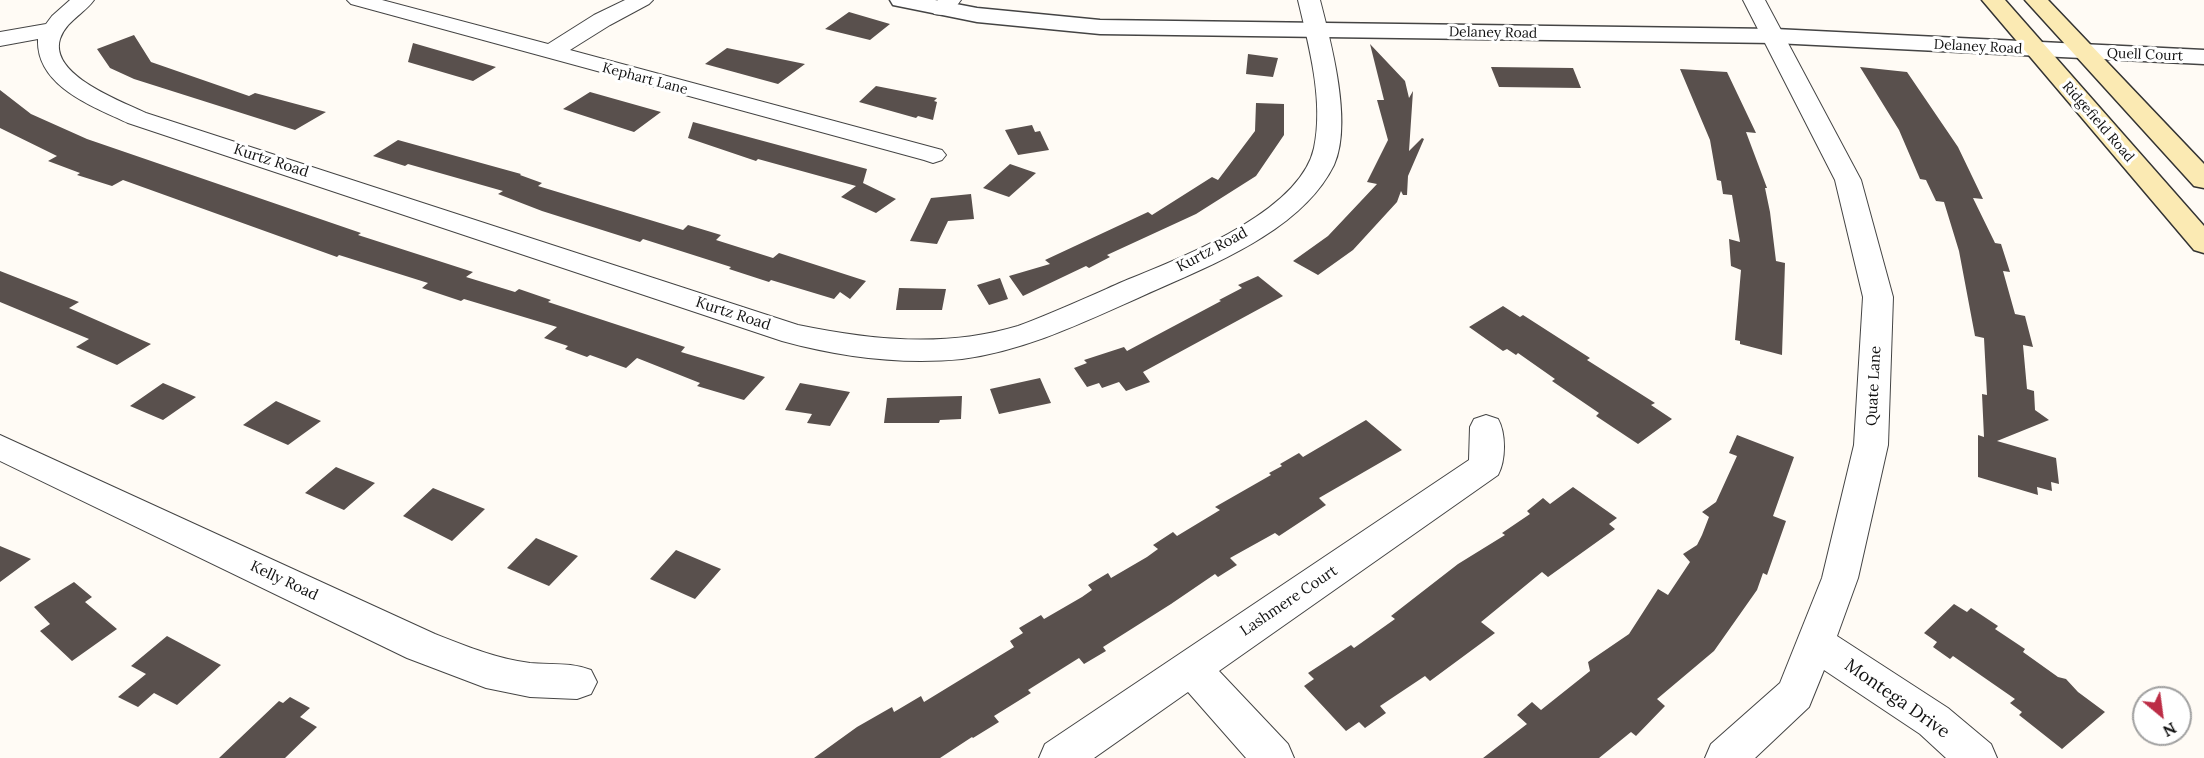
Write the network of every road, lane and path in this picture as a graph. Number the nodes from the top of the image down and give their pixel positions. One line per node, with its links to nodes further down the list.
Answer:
1 (83, 0): 10 (street)
2 (358, 0): 16 (street, Kephart Lane)
3 (642, 0): 16 (street)
4 (901, 0): 9 (street, Delaney Road)
5 (1309, 0): 11 (street, Kurtz Road)
6 (1754, 0): 12 (street, Quate Lane)
7 (1993, 0): 14 (main road, Ridgefield Road)
8 (2037, 0): 15 (main road)
9 (946, 4): 11 (street, Delaney Road)
10 (51, 30): 11 (street, Kurtz Road); 13 (street)
11 (1316, 30): 12 (street, Delaney Road)
12 (1775, 36): 14 (street, Delaney Road); 23 (street, Quate Lane)
13 (0, 39)
14 (2036, 50): 15 (street, Delaney Road); 20 (main road, Ridgefield Road)
15 (2086, 52): 17 (street, Quell Court); 19 (main road)
16 (550, 54): 18 (street, Kephart Lane)
17 (2204, 57)
18 (933, 155)
19 (2204, 180)
20 (2204, 244)
21 (1486, 427): 24 (street, Lashmere Court)
22 (0, 447): 25 (street, Kelly Road)
23 (1815, 643): 28 (street, Quate Lane); 29 (street, Montega Drive)
24 (1191, 668): 26 (street, Lashmere Court); 27 (street)
25 (578, 682)
26 (1059, 758)
27 (1273, 758)
28 (1726, 758)
29 (1976, 758)

